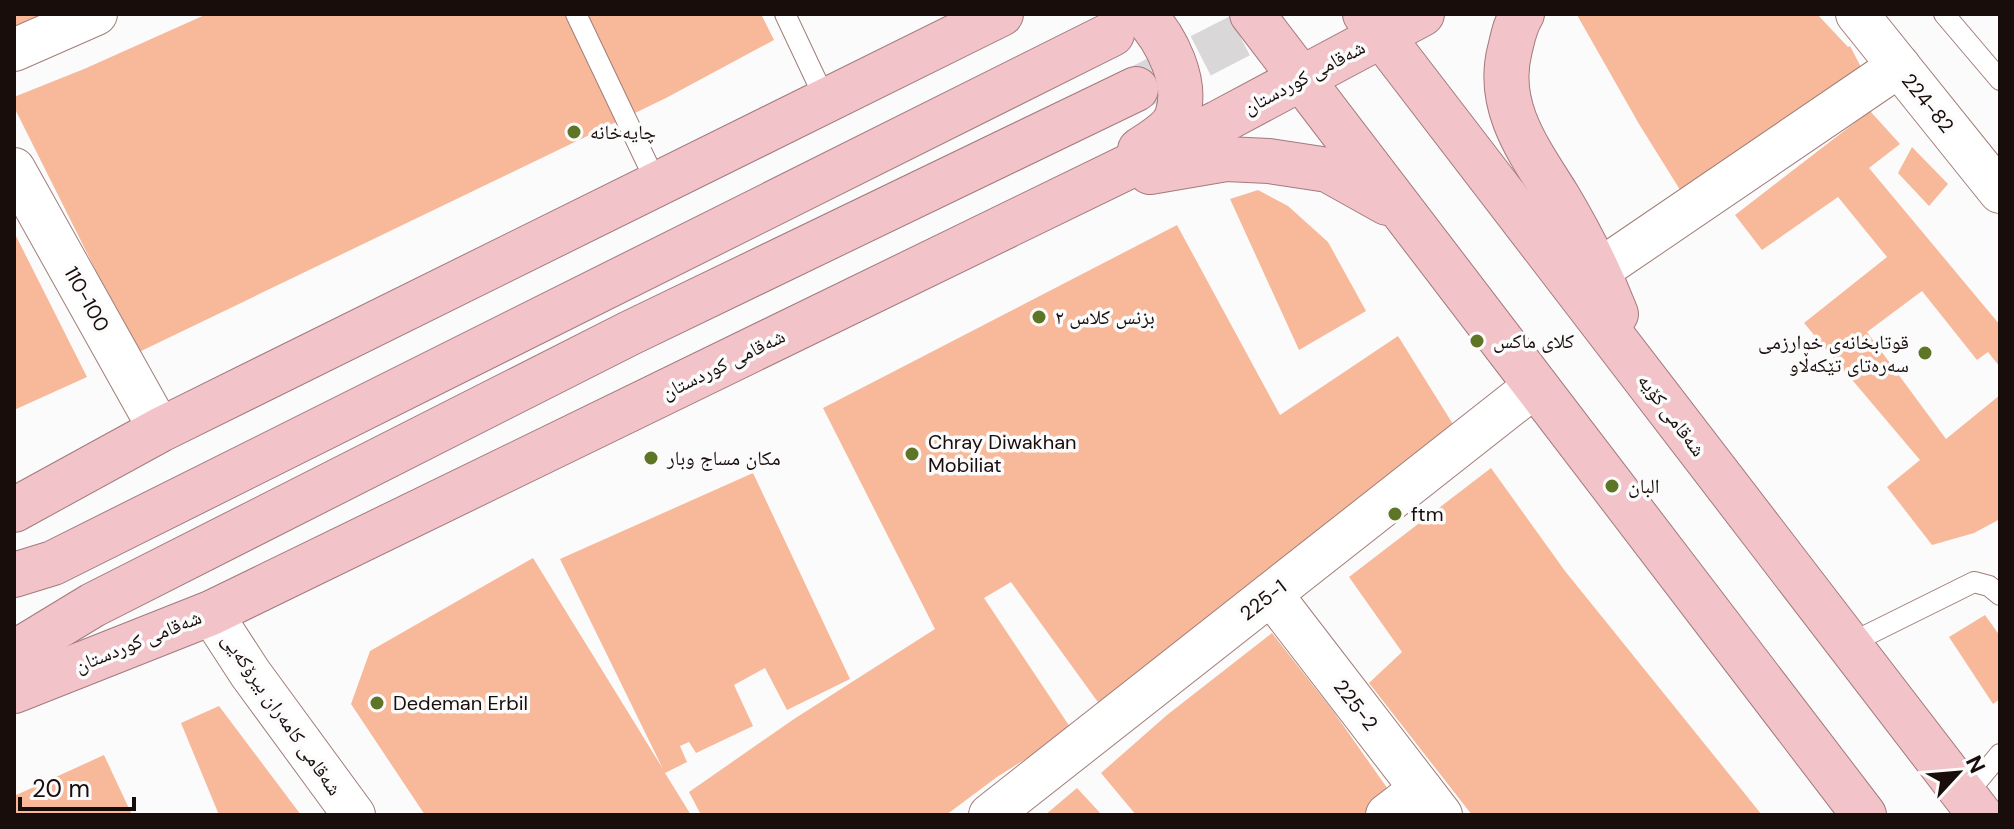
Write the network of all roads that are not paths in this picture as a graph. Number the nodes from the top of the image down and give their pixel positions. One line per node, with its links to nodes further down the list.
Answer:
1 (96, 14): 12 (street)
2 (576, 14): 19 (lane)
3 (785, 14): 17 (lane)
4 (1001, 14): 17 (highway)
5 (1252, 14): 14 (highway)
6 (1422, 14): 11 (highway, شەقامی کوردستان)
7 (1522, 14): 22 (highway)
8 (1857, 14): 13 (street, 224-82)
9 (1944, 14): 15 (lane)
10 (1128, 24): 20 (highway); 28 (highway)
11 (1373, 25): 14 (highway, شەقامی کوردستان); 24 (highway, شەقامی کۆیە)
12 (14, 50)
13 (1899, 66): 21 (street, 224-82); 22 (street)
14 (1302, 79): 20 (highway, شەقامی کوردستان); 23 (highway)
15 (2000, 80)
16 (1136, 89): 33 (highway)
17 (826, 101): 19 (highway)
18 (14, 169): 26 (street, 110-100)
19 (657, 184): 26 (highway)
20 (1093, 184): 23 (highway); 31 (highway, شەقامی کوردستان)
21 (2000, 192)
22 (1598, 271): 24 (highway)
23 (1452, 277): 25 (highway)
24 (1639, 372): 32 (highway, شەقامی کۆیە)
25 (1535, 386): 29 (street, 225-1); 41 (highway)
26 (160, 430): 27 (highway)
27 (14, 510)
28 (14, 575)
29 (1271, 594): 36 (street, 225-2); 39 (street, 225-1)
30 (2000, 595): 32 (lane)
31 (211, 613): 34 (highway, شەقامی کوردستان); 38 (street, شه‌قامی كامەران بیرۆكەیی)
32 (1849, 644): 37 (highway, شەقامی کۆیە)
33 (14, 653)
34 (14, 691)
35 (2000, 754): 37 (lane)
36 (1431, 802): 40 (street)
37 (1972, 805)
38 (354, 815)
39 (990, 815)
40 (1387, 815)
41 (1864, 815)

